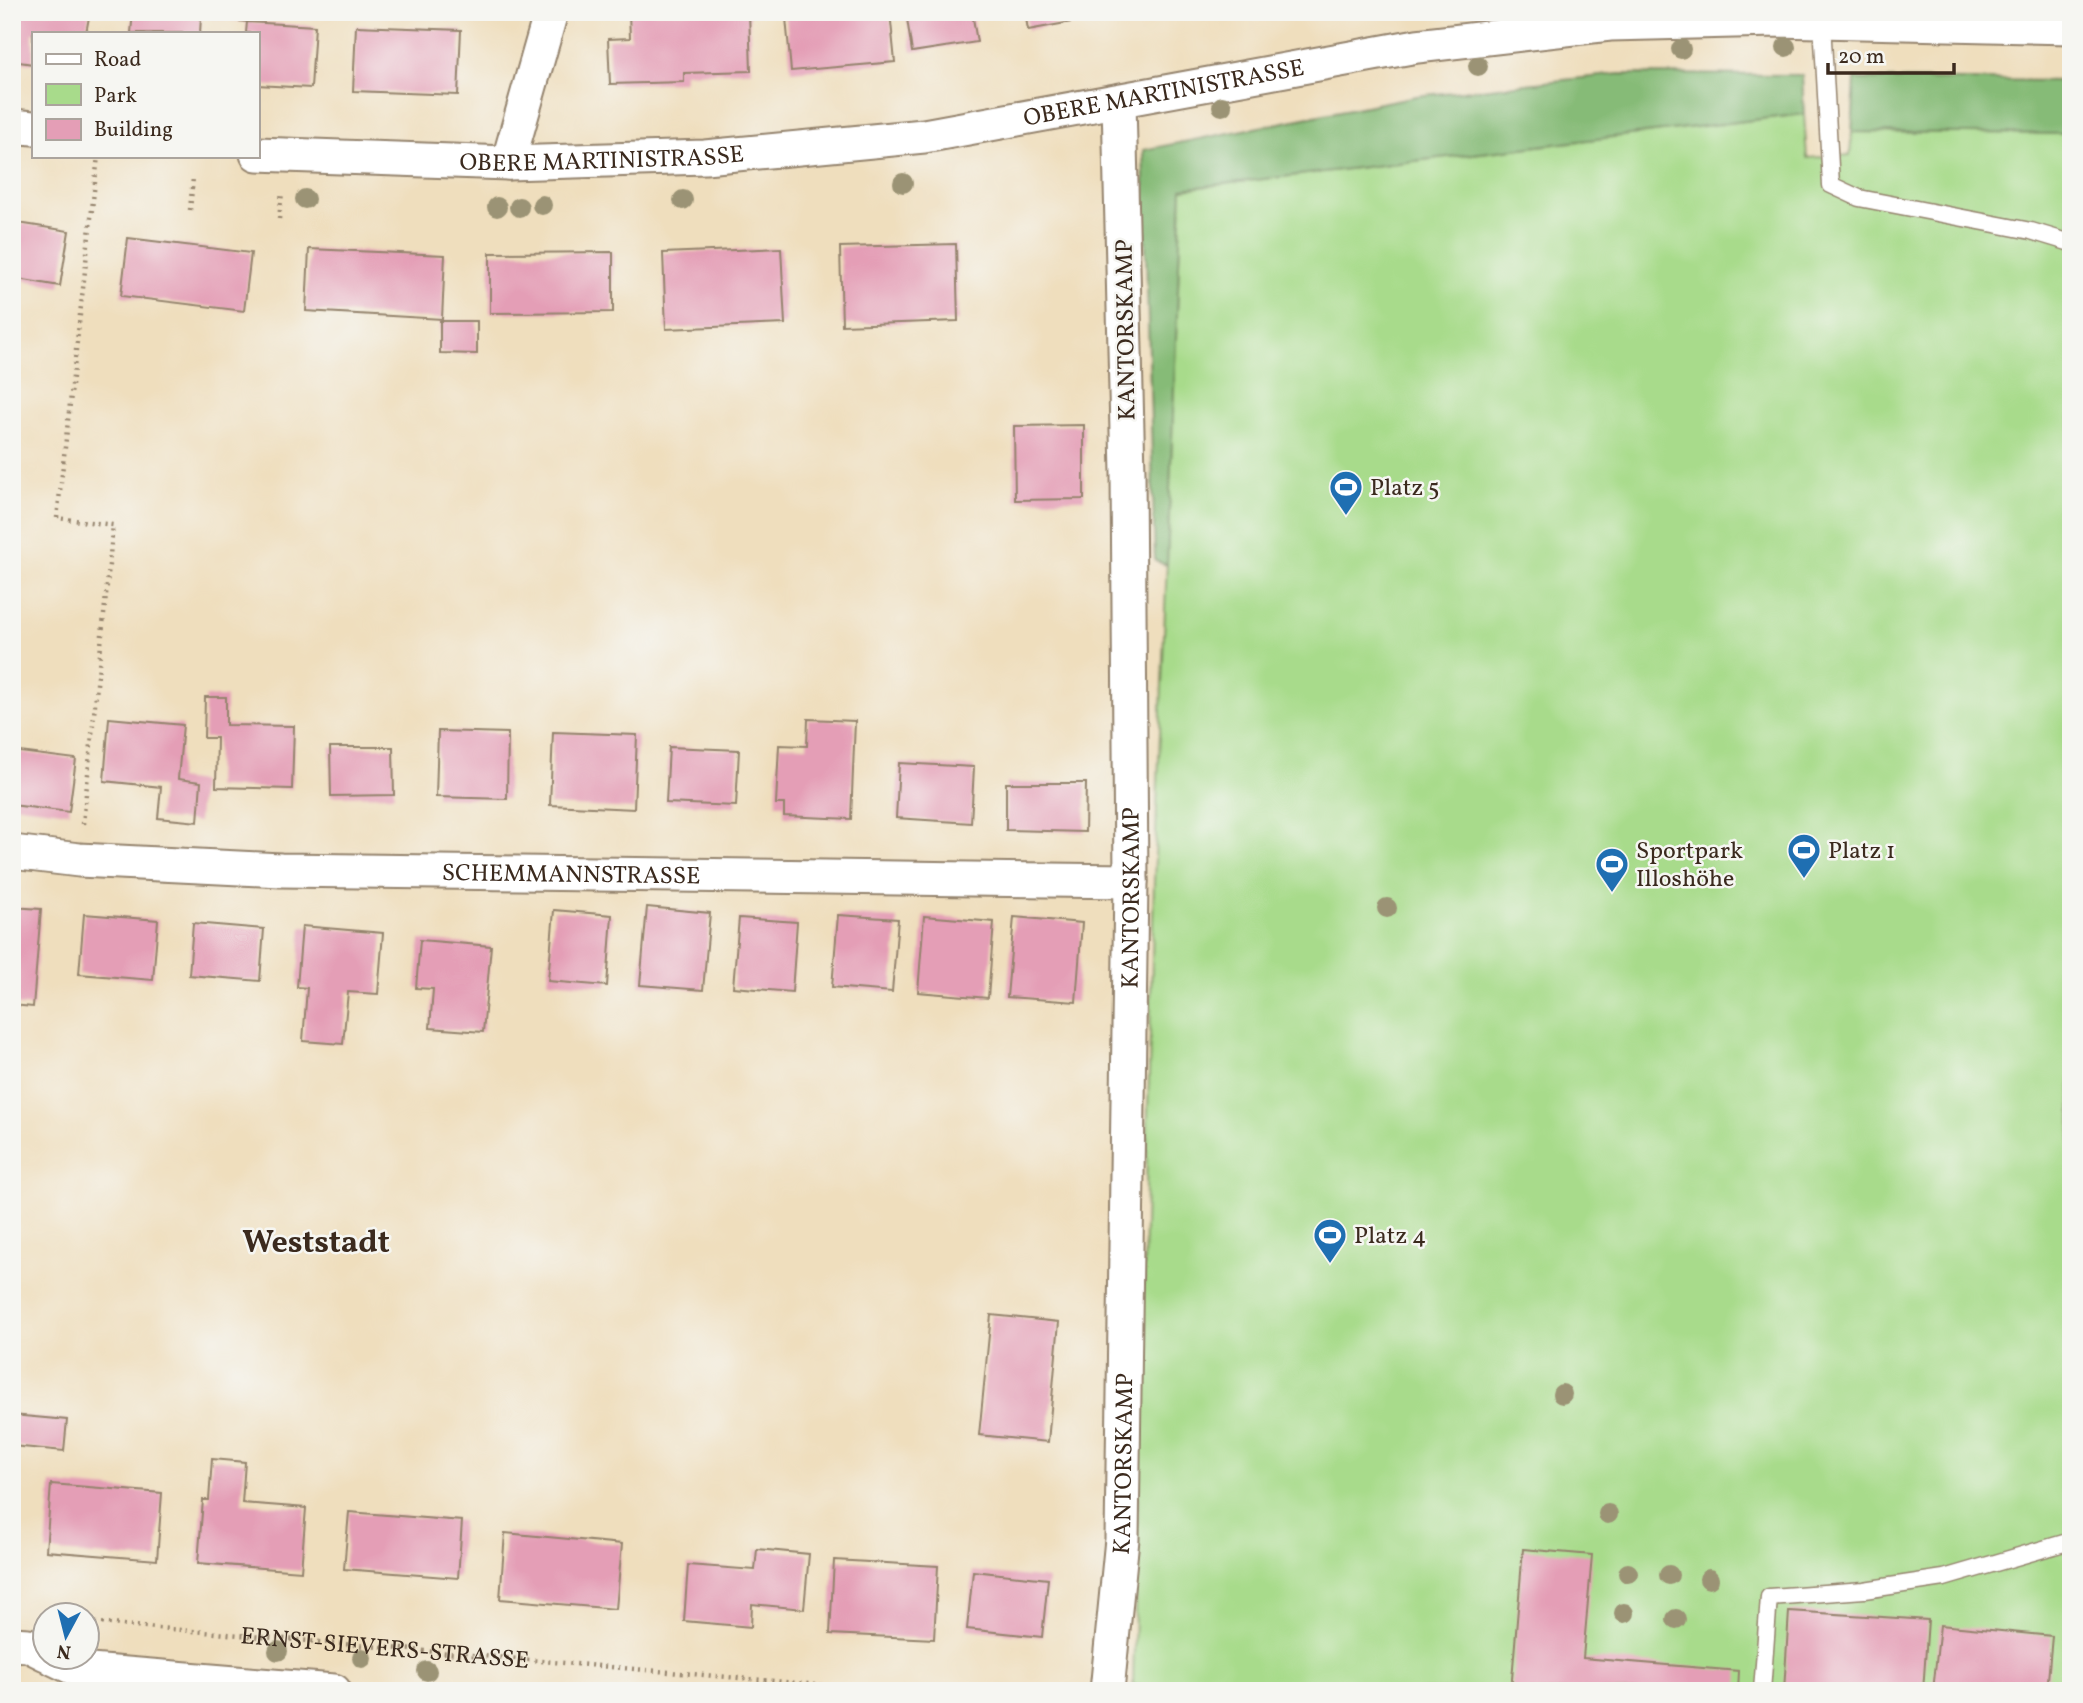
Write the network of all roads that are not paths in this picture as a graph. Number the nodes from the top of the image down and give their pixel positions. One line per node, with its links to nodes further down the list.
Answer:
1 (551, 12): 8 (street)
2 (1822, 22): 3 (street, OBERE MARTINISTRASSE); 4 (street, OBERE MARTINISTRASSE); 9 (lane)
3 (2071, 27)
4 (1119, 102): 8 (street, OBERE MARTINISTRASSE); 11 (street, KANTORSKAMP)
5 (12, 126): 6 (street)
6 (32, 128)
7 (259, 154): 8 (street, OBERE MARTINISTRASSE)
8 (508, 163)
9 (2071, 243)
10 (12, 852): 11 (street, SCHEMMANNSTRASSE)
11 (1137, 881): 17 (street, KANTORSKAMP)
12 (2071, 1541): 18 (lane)
13 (12, 1644): 14 (street)
14 (32, 1647)
15 (102, 1672): 16 (street, ERNST-SIEVERS-STRASSE)
16 (334, 1691)
17 (1107, 1691)
18 (1762, 1691)

